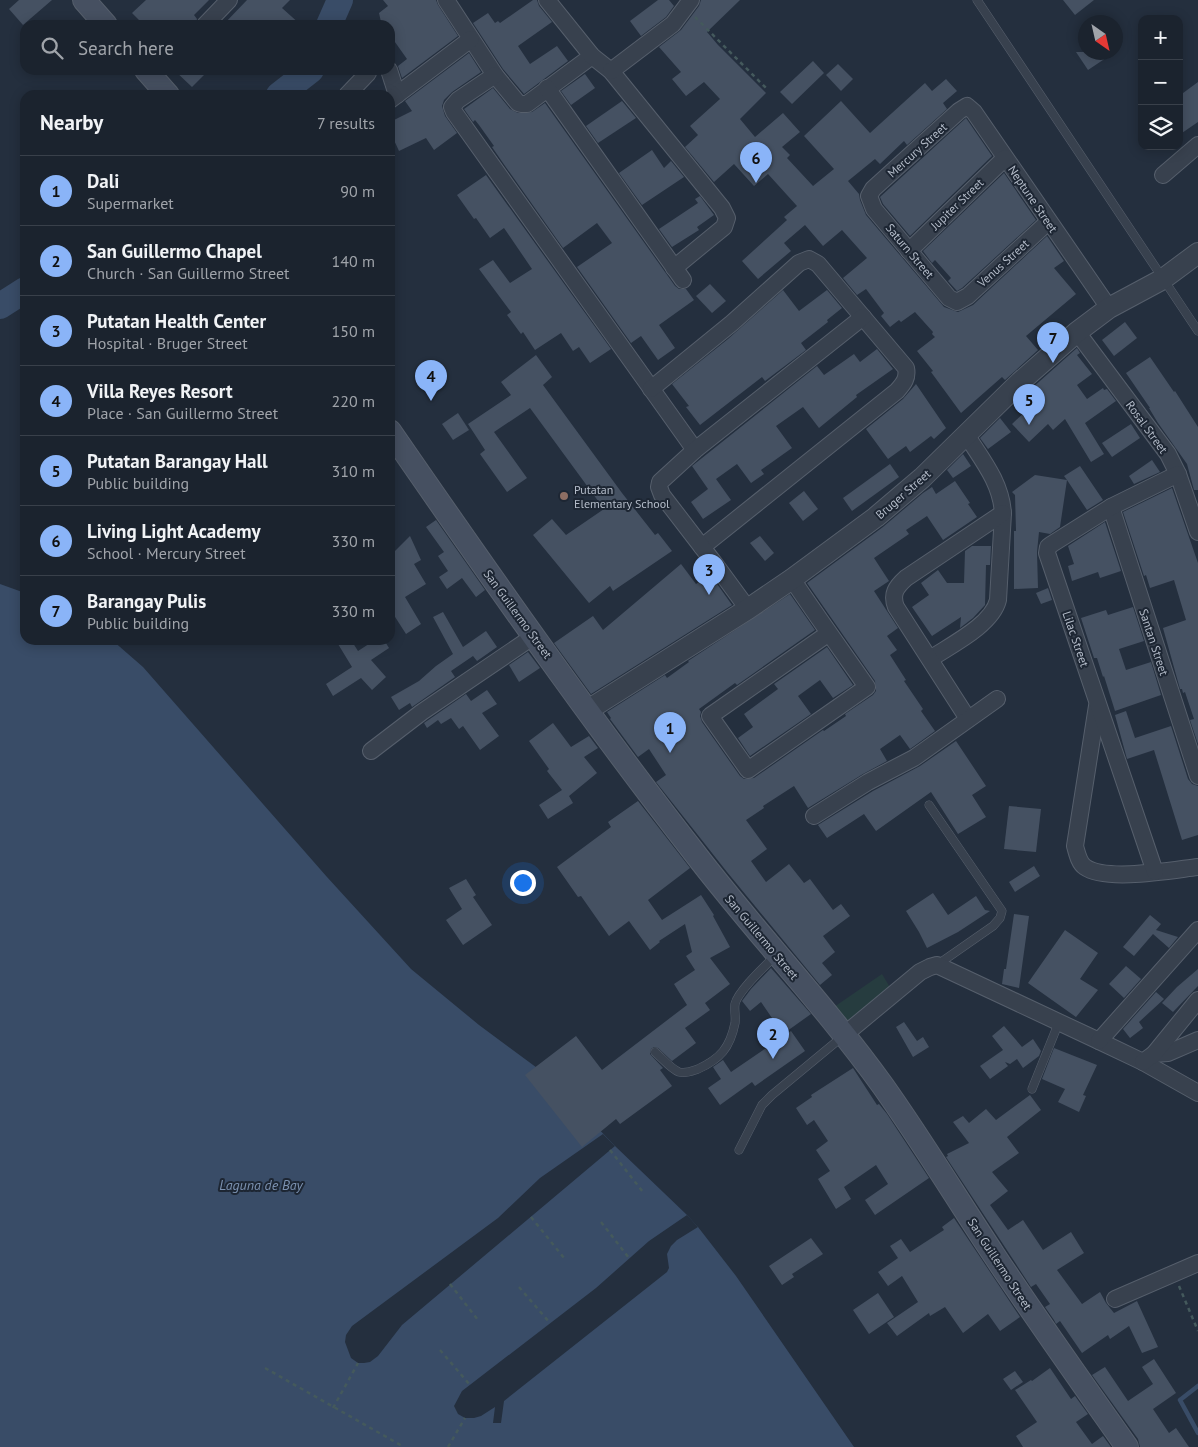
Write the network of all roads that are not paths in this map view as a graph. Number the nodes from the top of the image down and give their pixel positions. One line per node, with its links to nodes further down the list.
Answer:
1 (84, 0): 7 (main road)
2 (229, 0): 8 (street)
3 (446, 0): 9 (street)
4 (546, 0): 10 (street)
5 (977, 0): 27 (lane)
6 (688, 4): 11 (street)
7 (102, 20)
8 (210, 20)
9 (471, 38): 14 (street); 18 (street)
10 (592, 56): 11 (street); 15 (street)
11 (611, 71): 15 (street)
12 (366, 75): 16 (street)
13 (390, 75): 17 (street)
14 (495, 75): 15 (street); 33 (street)
15 (547, 88)
16 (352, 90)
17 (392, 90)
18 (395, 96)
19 (967, 106): 21 (street, Neptune Street); 23 (street, Mercury Street)
20 (1198, 145): 22 (street)
21 (1005, 158): 24 (street, Neptune Street); 25 (street, Jupiter Street)
22 (1163, 175)
23 (869, 196): 25 (street, Saturn Street)
24 (1048, 222): 28 (street, Venus Street); 29 (street, Neptune Street)
25 (910, 251): 28 (street, Saturn Street)
26 (1198, 253): 27 (street, Bruger Street)
27 (1163, 279): 29 (street, Bruger Street); 32 (lane)
28 (957, 302)
29 (1109, 308): 31 (street, Bruger Street)
30 (863, 317): 33 (street); 36 (street); 41 (street)
31 (1077, 332): 34 (street, Bruger Street); 37 (street, Rosal Street)
32 (1198, 332)
33 (651, 389): 36 (street)
34 (967, 436): 39 (street); 42 (street, Bruger Street)
35 (395, 438): 45 (main road, San Guillermo Street)
36 (695, 450): 41 (street)
37 (1178, 474): 38 (street, Lilac Street); 40 (street, Rosal Street)
38 (1111, 507): 48 (street, Lilac Street); 52 (street, Santan Street)
39 (1003, 513): 46 (street); 46 (street)
40 (1198, 532)
41 (702, 547): 43 (street)
42 (792, 579): 43 (street, Bruger Street); 44 (street)
43 (748, 609): 49 (street, Bruger Street)
44 (829, 633): 44 (street)
45 (534, 636): 49 (main road, San Guillermo Street); 51 (street)
46 (930, 659): 50 (street)
47 (998, 699): 50 (street)
48 (1097, 703): 56 (street, Lilac Street); 56 (street)
49 (588, 710): 58 (main road, San Guillermo Street)
50 (968, 719): 54 (street)
51 (371, 751)
52 (1198, 776)
53 (929, 805): 59 (lane)
54 (814, 816)
55 (1198, 867): 56 (street)
56 (1155, 872)
57 (1198, 930): 64 (street)
58 (776, 955): 62 (main road, San Guillermo Street); 65 (lane)
59 (937, 965): 61 (street); 62 (street)
60 (1198, 1000): 66 (street)
61 (1059, 1022): 64 (street); 67 (lane)
62 (844, 1035): 69 (lane); 72 (main road, San Guillermo Street)
63 (1198, 1040): 66 (street)
64 (1099, 1041): 66 (street)
65 (655, 1052)
66 (1149, 1058): 68 (street)
67 (1032, 1089)
68 (1198, 1093)
69 (739, 1150)
70 (1198, 1263): 71 (street)
71 (1115, 1299)
72 (1127, 1447)

